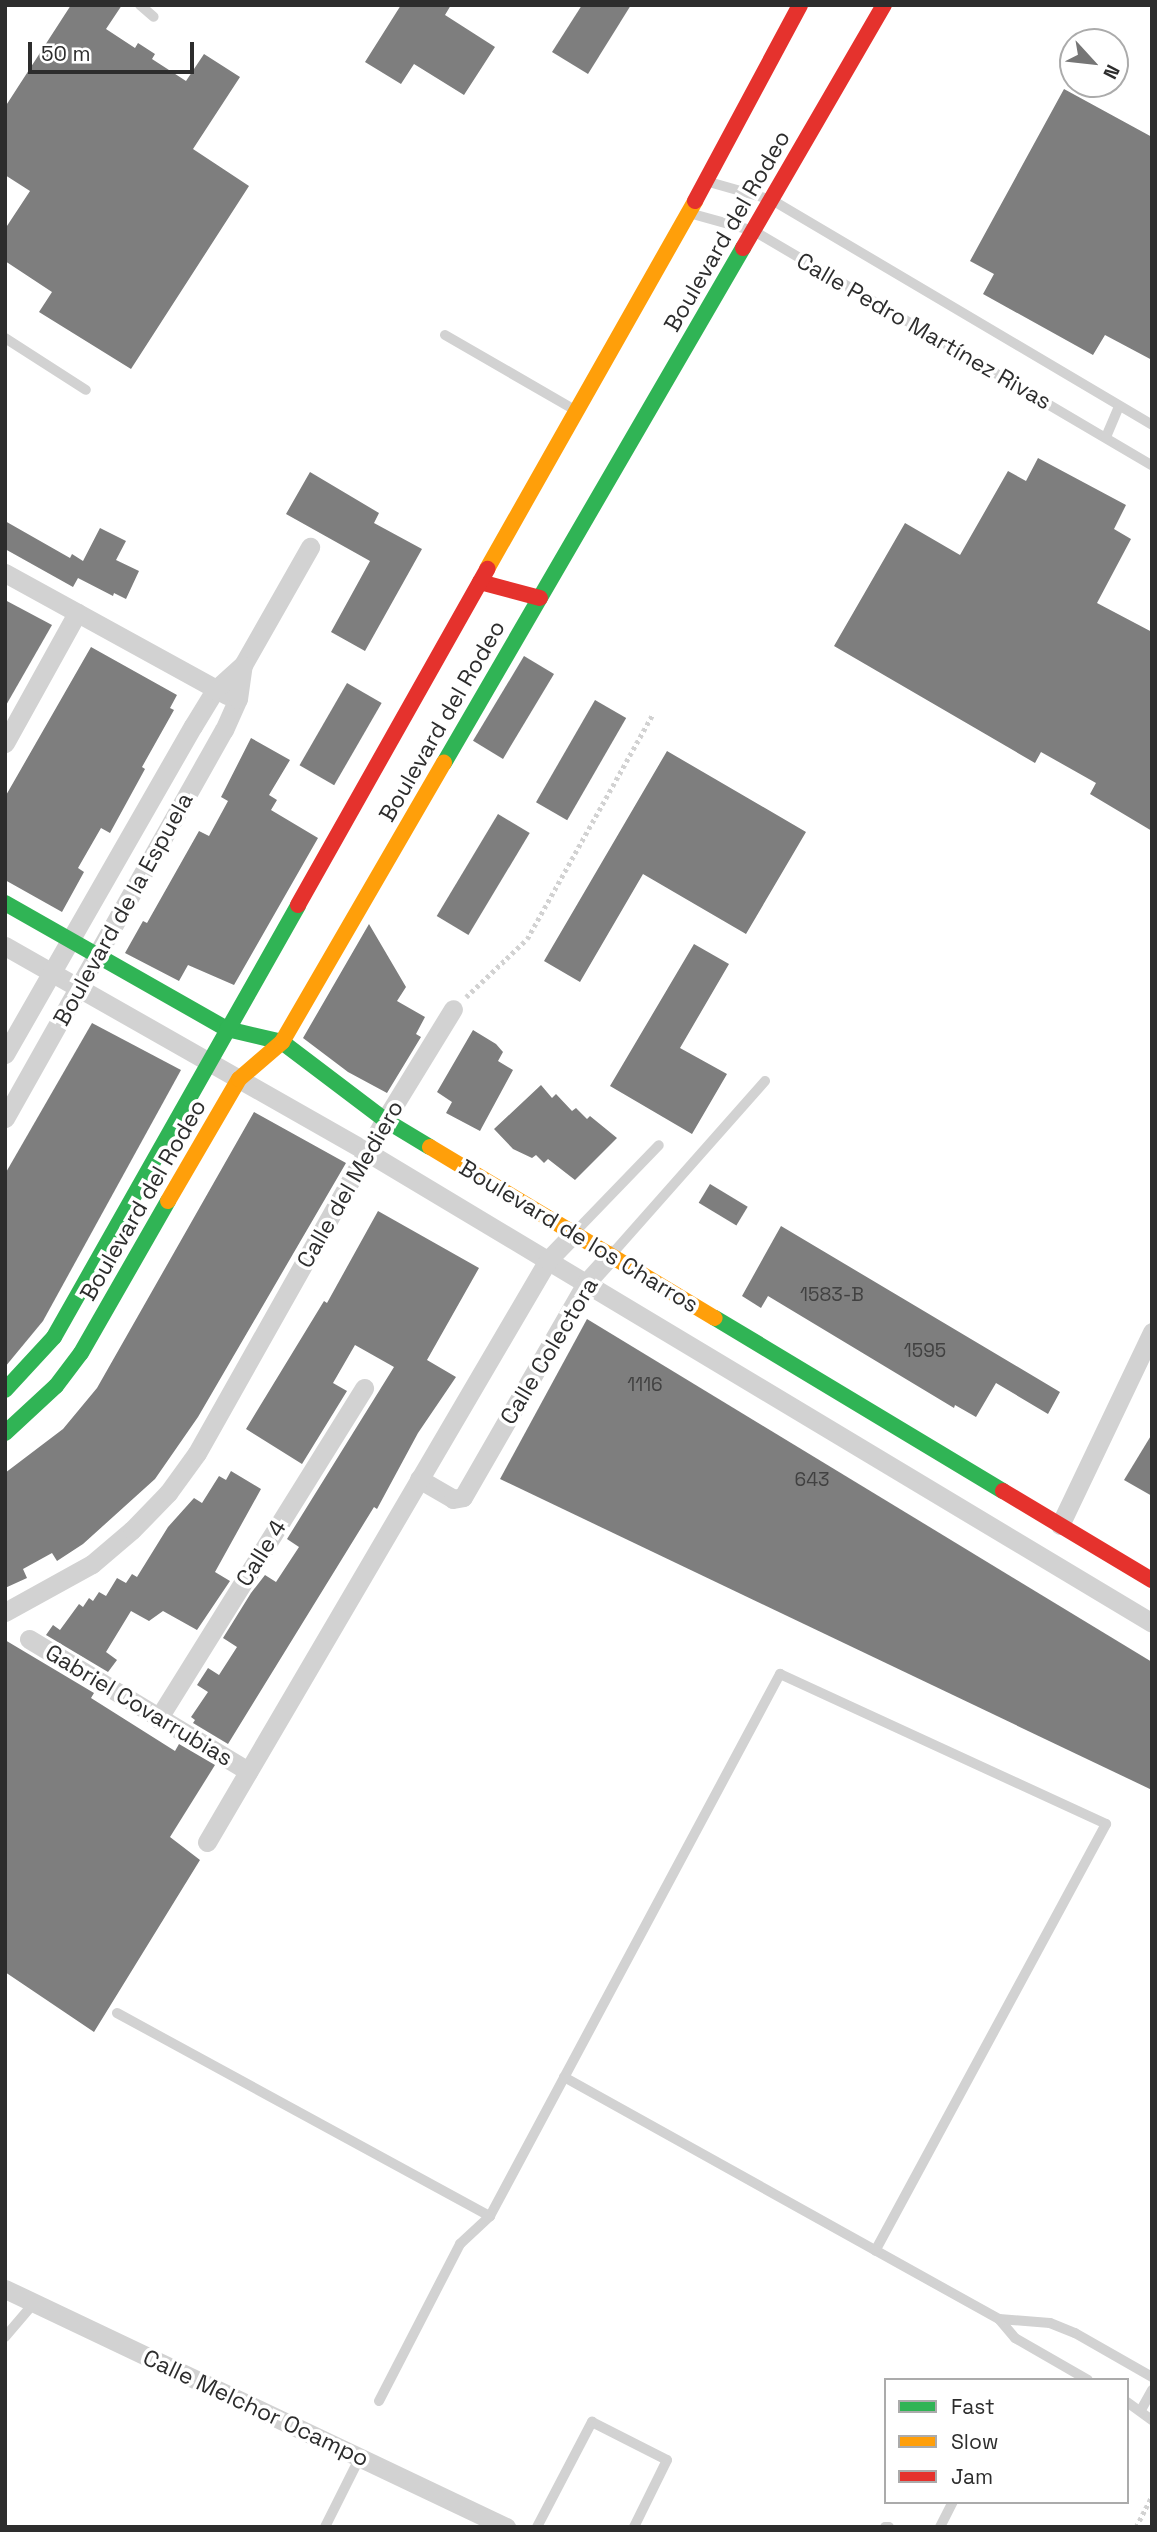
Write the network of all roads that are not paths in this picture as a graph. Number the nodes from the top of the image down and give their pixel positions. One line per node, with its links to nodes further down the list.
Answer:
1 (140, 5): 4 (lane)
2 (800, 5): 5 (street, Boulevard del Rodeo)
3 (884, 5): 6 (street, Boulevard del Rodeo)
4 (154, 17)
5 (706, 182): 6 (lane, Calle Pedro Martínez Rivas); 7 (street, Boulevard del Rodeo)
6 (772, 200): 8 (street, Boulevard del Rodeo); 12 (lane, Calle Pedro Martínez Rivas)
7 (688, 213): 8 (lane, Calle Pedro Martínez Rivas); 13 (street, Boulevard del Rodeo)
8 (754, 231): 15 (lane, Calle Pedro Martínez Rivas); 20 (street, Boulevard del Rodeo)
9 (445, 335): 13 (lane)
10 (5, 338): 11 (lane)
11 (86, 390)
12 (1119, 407): 14 (lane, Calle Pedro Martínez Rivas); 15 (lane)
13 (576, 411): 19 (street, Boulevard del Rodeo)
14 (1152, 425)
15 (1106, 438): 16 (lane, Calle Pedro Martínez Rivas)
16 (1152, 465)
17 (310, 547): 22 (street)
18 (5, 573): 21 (street)
19 (480, 582): 20 (street); 33 (street, Boulevard del Rodeo)
20 (540, 598): 34 (street, Boulevard del Rodeo)
21 (78, 613): 23 (street); 25 (street)
22 (243, 665): 23 (street, Boulevard de la Espuela); 24 (street, Boulevard de la Espuela)
23 (215, 690): 24 (street); 27 (street, Boulevard de la Espuela)
24 (237, 699): 29 (street, Boulevard de la Espuela)
25 (5, 743)
26 (5, 903): 27 (street, Boulevard de los Charros)
27 (69, 939): 29 (street, Boulevard de los Charros); 30 (street, Boulevard de la Espuela)
28 (5, 946): 30 (street, Boulevard de los Charros)
29 (97, 955): 31 (street, Boulevard de la Espuela); 33 (street, Boulevard de los Charros)
30 (51, 972): 31 (street, Boulevard de los Charros); 35 (street, Boulevard de la Espuela)
31 (78, 988): 36 (street, Boulevard de los Charros); 39 (street, Boulevard de la Espuela)
32 (453, 1009): 40 (street, Calle del Mediero)
33 (227, 1029): 34 (street, Boulevard de los Charros); 36 (street, Boulevard del Rodeo)
34 (282, 1042): 37 (street, Boulevard del Rodeo); 40 (street, Boulevard de los Charros)
35 (5, 1054)
36 (209, 1061): 37 (street, Boulevard de los Charros); 49 (street, Boulevard del Rodeo)
37 (239, 1079): 42 (street, Boulevard de los Charros); 50 (street, Boulevard del Rodeo)
38 (765, 1081): 44 (lane, Calle Colectora)
39 (5, 1118)
40 (385, 1120): 42 (street, Calle del Mediero); 43 (street, Boulevard de los Charros)
41 (659, 1144): 43 (lane)
42 (367, 1152): 45 (street, Boulevard de los Charros); 54 (street, Calle del Mediero)
43 (574, 1233): 44 (street, Boulevard de los Charros); 45 (street, Calle Colectora)
44 (611, 1255): 46 (street, Calle Colectora); 52 (street, Boulevard de los Charros)
45 (548, 1260): 46 (street, Boulevard de los Charros); 51 (street, Calle Colectora)
46 (586, 1283): 51 (street, Calle Colectora); 55 (street, Boulevard de los Charros)
47 (1152, 1332): 52 (street)
48 (364, 1388): 57 (street, Calle 4)
49 (5, 1390)
50 (5, 1433)
51 (419, 1479): 58 (street, Calle Colectora)
52 (1060, 1525): 53 (street, Boulevard de los Charros)
53 (1152, 1580)
54 (5, 1612)
55 (1152, 1623)
56 (29, 1639): 57 (street, Gabriel Covarrubias)
57 (158, 1719): 58 (street, Gabriel Covarrubias)
58 (248, 1771): 59 (street, Calle Colectora)
59 (206, 1842)
60 (117, 2013): 62 (lane)
61 (564, 2077): 62 (lane); 63 (lane); 63 (lane)
62 (490, 2216): 71 (lane)
63 (875, 2250): 66 (lane)
64 (5, 2289): 65 (street, Calle Melchor Ocampo)
65 (34, 2303): 67 (lane); 75 (street, Calle Melchor Ocampo)
66 (999, 2319): 68 (lane); 69 (lane)
67 (5, 2337)
68 (1152, 2377)
69 (1085, 2378)
70 (1152, 2390): 73 (lane)
71 (379, 2401)
72 (1129, 2403): 73 (lane)
73 (1141, 2410): 74 (lane)
74 (1152, 2420)
75 (360, 2457): 77 (lane); 78 (street, Calle Melchor Ocampo)
76 (952, 2504): 81 (lane)
77 (325, 2527)
78 (506, 2527)
79 (537, 2527): 80 (lane)
80 (634, 2527)
81 (940, 2527)

